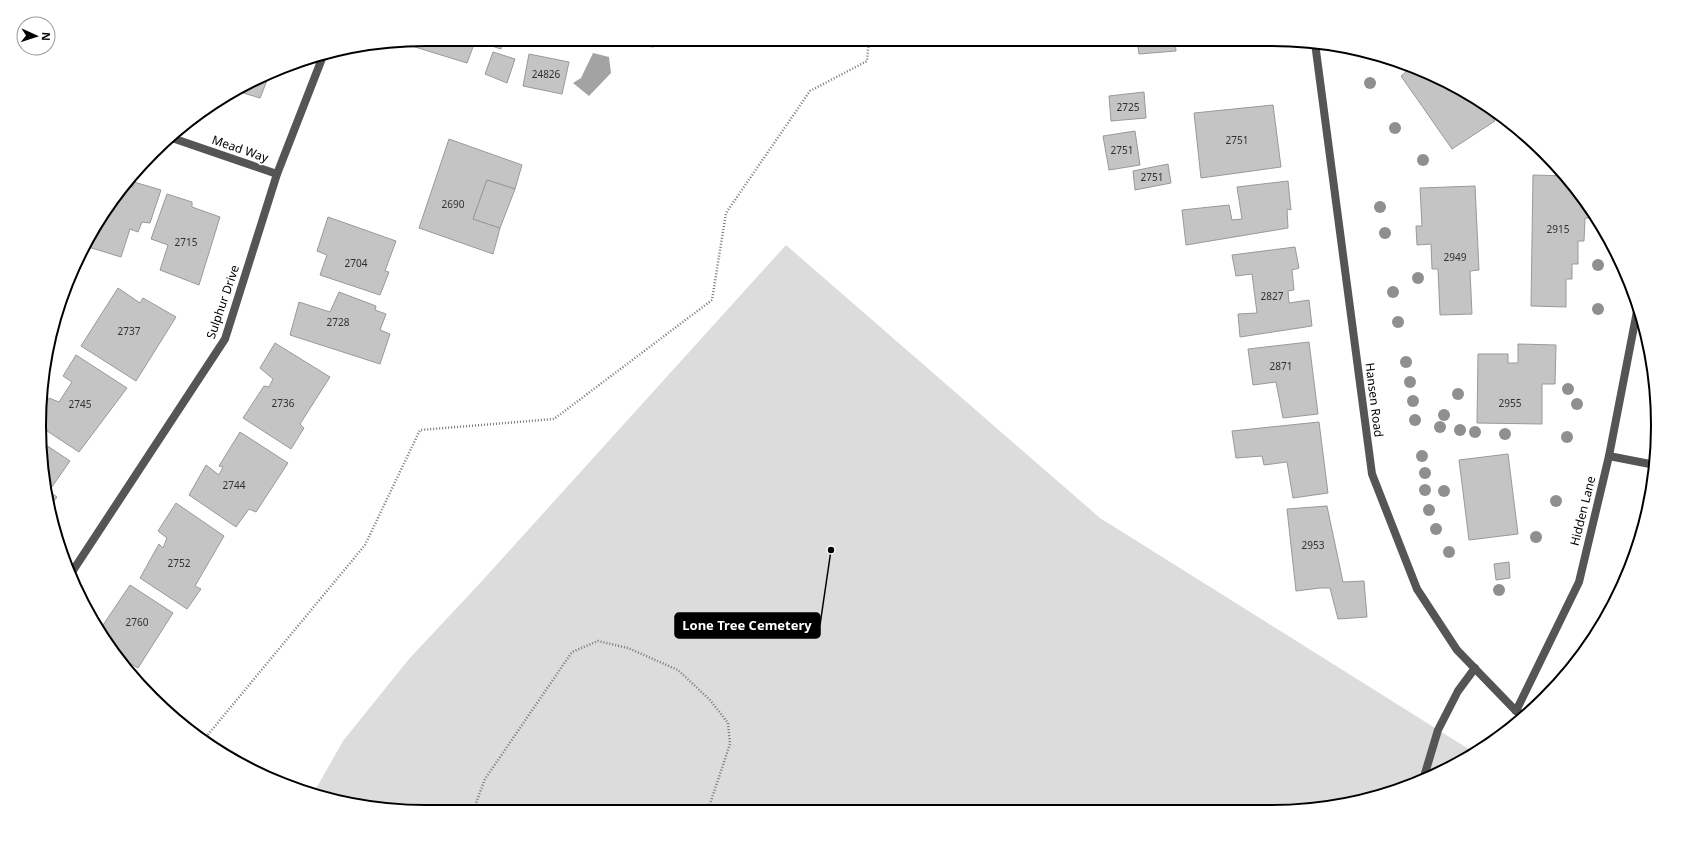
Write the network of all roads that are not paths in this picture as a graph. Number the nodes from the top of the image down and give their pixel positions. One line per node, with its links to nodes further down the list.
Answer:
1 (1316, 49): 9 (street, Hansen Road)
2 (321, 61): 4 (street, Sulphur Drive)
3 (176, 139): 4 (street, Mead Way)
4 (277, 174): 8 (street, Sulphur Drive)
5 (1636, 319): 6 (street, Hidden Lane)
6 (1609, 456): 7 (street); 10 (street, Hidden Lane)
7 (1649, 464)
8 (74, 569)
9 (1475, 668): 10 (street, Hansen Road); 11 (street)
10 (1520, 713)
11 (1425, 772)

